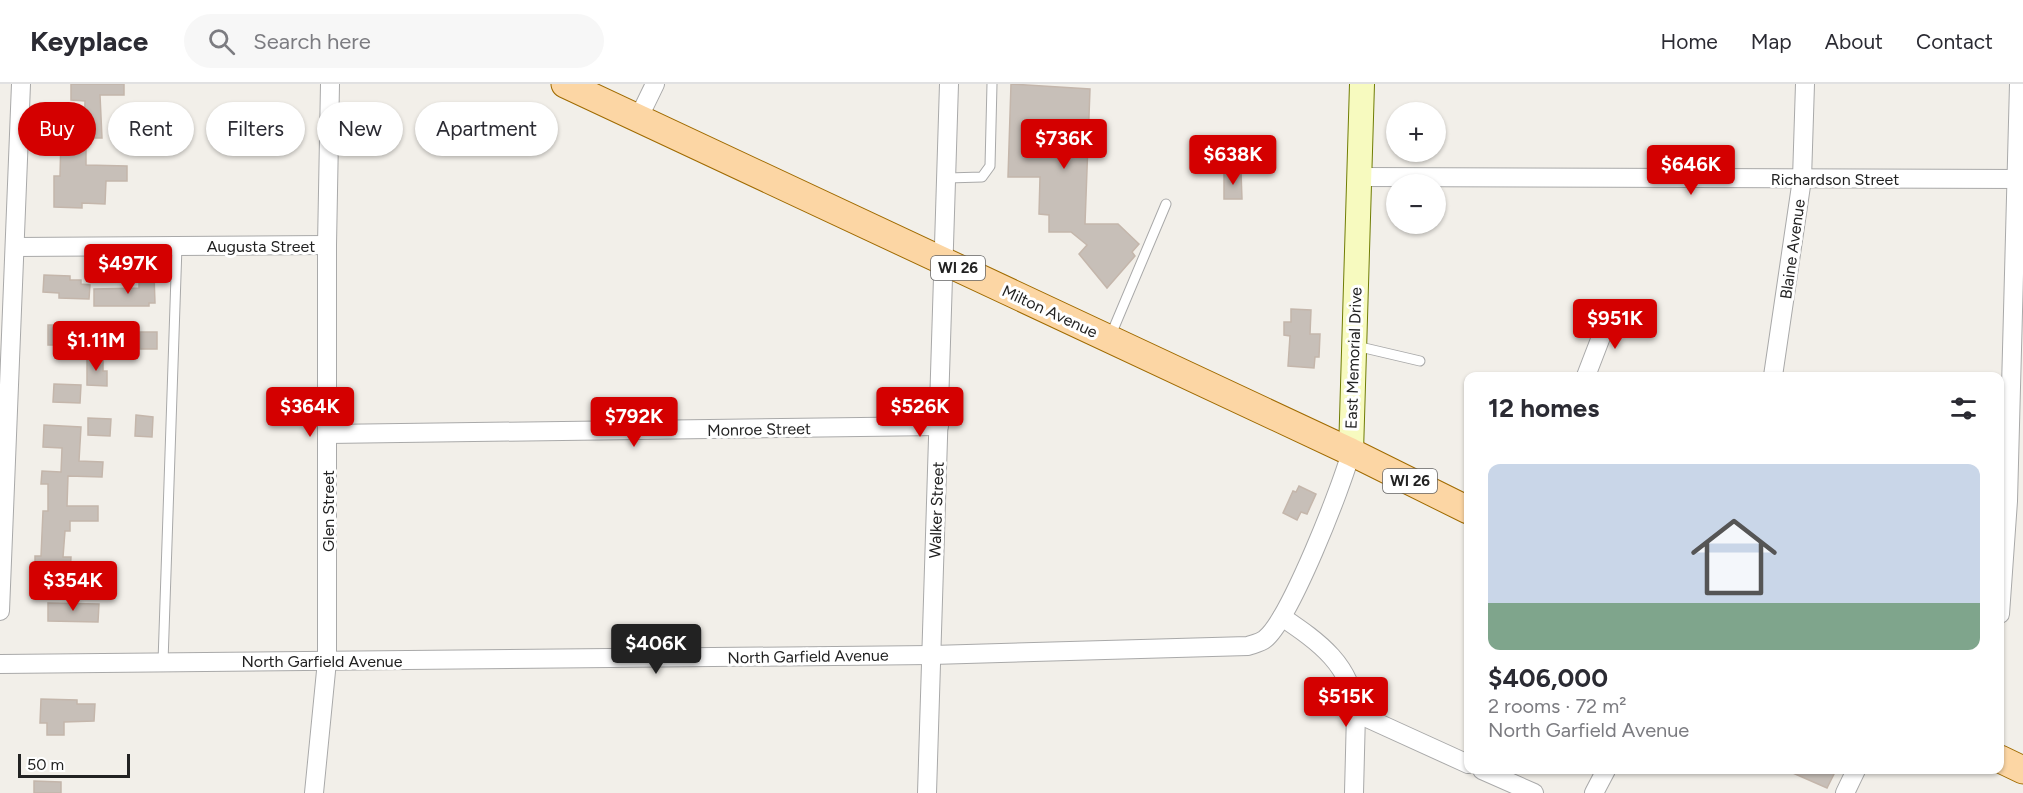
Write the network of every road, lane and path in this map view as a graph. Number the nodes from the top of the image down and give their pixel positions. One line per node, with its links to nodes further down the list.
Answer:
1 (21, 84): 18 (street)
2 (330, 84): 16 (street, Glen Street)
3 (566, 84): 10 (main road, Milton Avenue / WI 26)
4 (655, 84): 10 (street)
5 (949, 84): 12 (street, Walker Street)
6 (992, 84): 12 (lane)
7 (1362, 84): 11 (main road, East Memorial Drive)
8 (1805, 84): 13 (street, Blaine Avenue)
9 (2019, 84): 14 (street)
10 (638, 119): 19 (main road, Milton Avenue / WI 26)
11 (1359, 177): 13 (street, Richardson Street); 22 (main road, East Memorial Drive)
12 (946, 178): 19 (street, Walker Street)
13 (1802, 179): 14 (street, Richardson Street); 25 (street, Blaine Avenue)
14 (2020, 179): 30 (street)
15 (1166, 204): 21 (lane)
16 (327, 245): 17 (street, Augusta Street); 27 (street, Glen Street)
17 (177, 246): 18 (street, Augusta Street); 35 (lane)
18 (15, 248): 31 (street)
19 (944, 262): 21 (main road, Milton Avenue / WI 26); 26 (street, Walker Street)
20 (1611, 311): 24 (street)
21 (1109, 339): 28 (main road, Milton Avenue / WI 26)
22 (1354, 346): 23 (lane); 28 (main road, East Memorial Drive)
23 (1420, 360)
24 (1588, 372)
25 (1774, 372)
26 (939, 426): 27 (street, Monroe Street); 33 (street, Walker Street)
27 (328, 434): 34 (street, Glen Street)
28 (1351, 452): 29 (main road, Milton Avenue / WI 26); 32 (street, East Memorial Drive)
29 (1464, 508)
30 (2004, 558)
31 (0, 611)
32 (1282, 617): 33 (street, North Garfield Avenue); 37 (street)
33 (932, 654): 34 (street, North Garfield Avenue); 45 (street, Walker Street)
34 (327, 661): 35 (street, North Garfield Avenue); 44 (street, Glen Street)
35 (163, 662): 36 (street, North Garfield Avenue)
36 (0, 664)
37 (1356, 713): 39 (street); 46 (street)
38 (2004, 761): 40 (main road)
39 (1464, 762)
40 (2023, 770)
41 (1491, 774): 47 (street)
42 (1604, 774): 48 (street)
43 (1854, 774): 49 (street)
44 (314, 793)
45 (927, 793)
46 (1354, 793)
47 (1534, 793)
48 (1594, 793)
49 (1845, 793)

